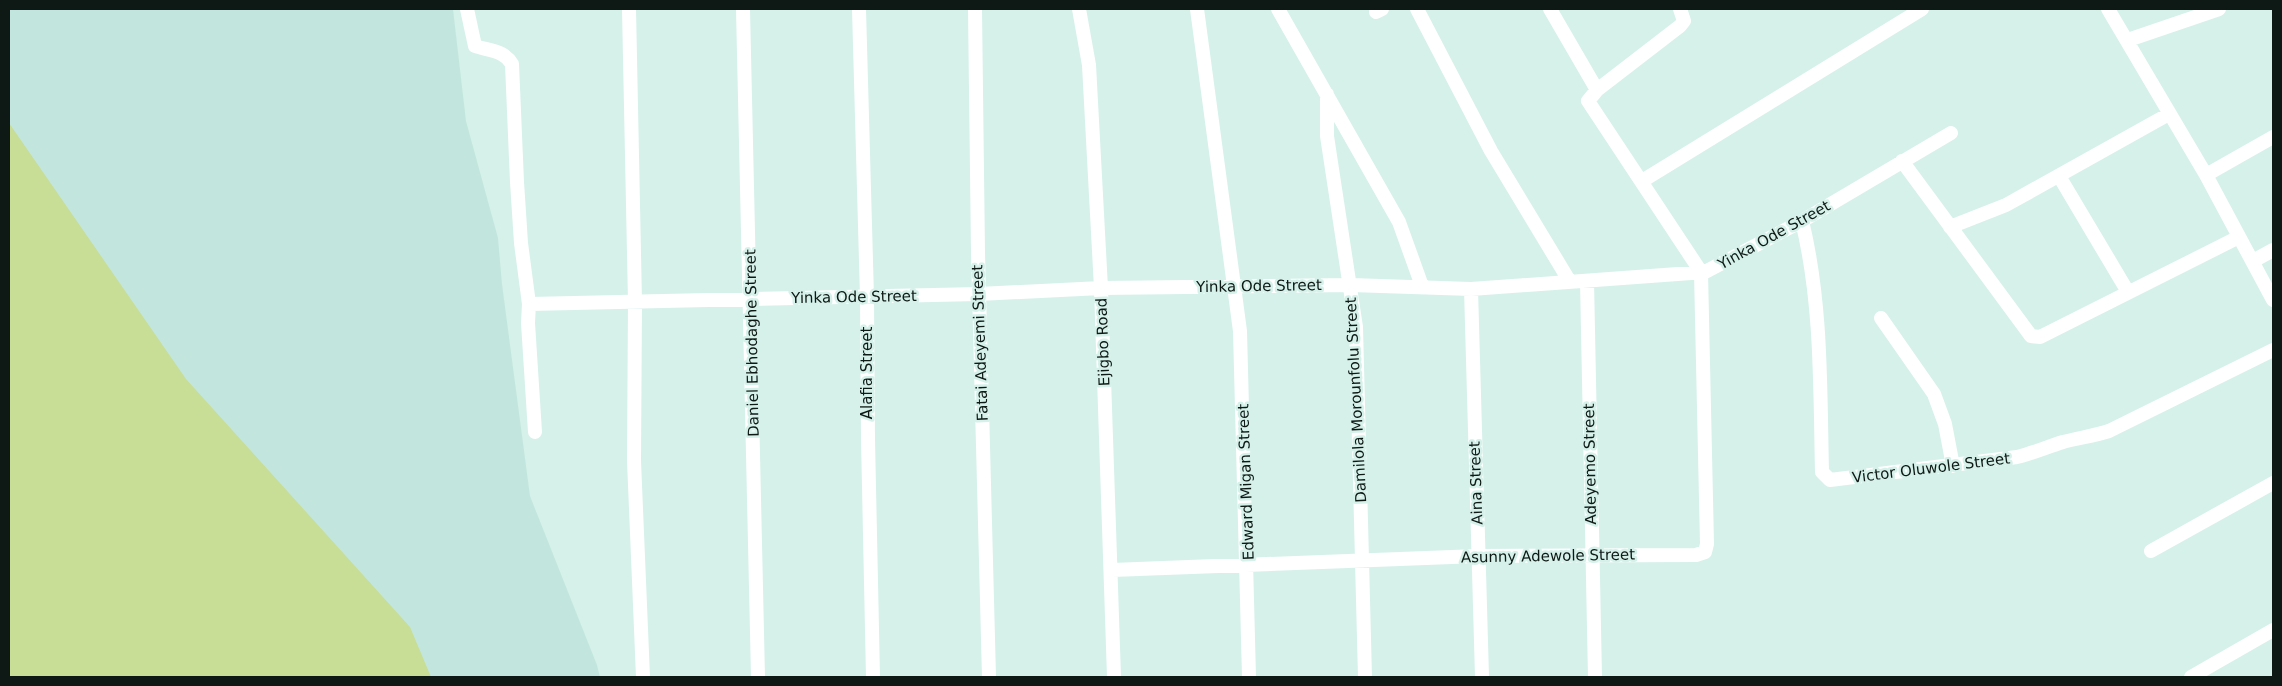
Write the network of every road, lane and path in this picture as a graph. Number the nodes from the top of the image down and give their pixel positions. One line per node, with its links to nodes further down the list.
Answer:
1 (467, 9): 44 (street)
2 (629, 9): 43 (street)
3 (744, 9): 41 (street, Daniel Ebhodaghe Street)
4 (859, 9): 40 (street, Alafia Street)
5 (975, 9): 39 (street, Fatai Adeyemi Street)
6 (1079, 9): 35 (street, Ejigbo Road)
7 (1197, 9): 36 (street, Edward Migan Street)
8 (1278, 9): 17 (street)
9 (1418, 9): 32 (street)
10 (1550, 9): 16 (street)
11 (1680, 9): 16 (street)
12 (1922, 9): 24 (street)
13 (2108, 9): 15 (street)
14 (2219, 9): 15 (street)
15 (2128, 40): 18 (street)
16 (1597, 90): 24 (street)
17 (1326, 94): 33 (street, Damilola Morounfolu Street); 34 (street)
18 (2169, 114): 22 (street); 23 (street)
19 (1951, 133): 21 (street, Yinka Ode Street)
20 (2273, 137): 22 (street)
21 (1902, 161): 25 (street, Yinka Ode Street); 26 (street)
22 (2206, 175): 27 (street)
23 (2059, 176): 26 (street); 38 (street)
24 (1642, 181): 30 (street)
25 (1802, 221): 30 (street, Yinka Ode Street); 48 (street, Victor Oluwole Street)
26 (1950, 227): 38 (street)
27 (2238, 237): 29 (street); 38 (street)
28 (2273, 250): 29 (street)
29 (2252, 262): 42 (street)
30 (1701, 272): 31 (street, Yinka Ode Street); 51 (street, Asunny Adewole Street)
31 (1587, 281): 32 (street, Yinka Ode Street); 51 (street, Adeyemo Street)
32 (1570, 282): 37 (street, Yinka Ode Street)
33 (1351, 285): 34 (street, Yinka Ode Street); 36 (street, Yinka Ode Street); 53 (street, Damilola Morounfolu Street)
34 (1422, 286): 37 (street, Yinka Ode Street)
35 (1101, 288): 36 (street, Yinka Ode Street); 39 (street, Yinka Ode Street); 55 (street, Ejigbo Road)
36 (1236, 288): 54 (street, Edward Migan Street)
37 (1471, 289): 52 (street, Aina Street)
38 (2128, 292)
39 (979, 294): 40 (street, Yinka Ode Street); 60 (street, Fatai Adeyemi Street)
40 (867, 297): 41 (street, Yinka Ode Street); 59 (street, Alafia Street)
41 (752, 298): 43 (street, Yinka Ode Street); 58 (street, Daniel Ebhodaghe Street)
42 (2273, 300)
43 (634, 302): 44 (street, Yinka Ode Street); 57 (street)
44 (529, 304): 47 (street)
45 (1881, 318): 48 (street)
46 (2273, 350): 48 (street, Victor Oluwole Street)
47 (536, 432)
48 (1953, 466)
49 (2273, 483): 50 (street)
50 (2152, 552)
51 (1592, 554): 52 (street, Asunny Adewole Street); 65 (street, Adeyemo Street)
52 (1478, 556): 53 (street, Asunny Adewole Street); 64 (street, Aina Street)
53 (1362, 559): 54 (street, Asunny Adewole Street); 63 (street, Damilola Morounfolu Street)
54 (1248, 564): 55 (street, Asunny Adewole Street); 62 (street, Edward Migan Street)
55 (1112, 570): 61 (street, Ejigbo Road)
56 (2273, 630): 66 (street)
57 (643, 677)
58 (758, 677)
59 (873, 677)
60 (989, 677)
61 (1114, 677)
62 (1250, 677)
63 (1365, 677)
64 (1482, 677)
65 (1595, 677)
66 (2192, 677)

